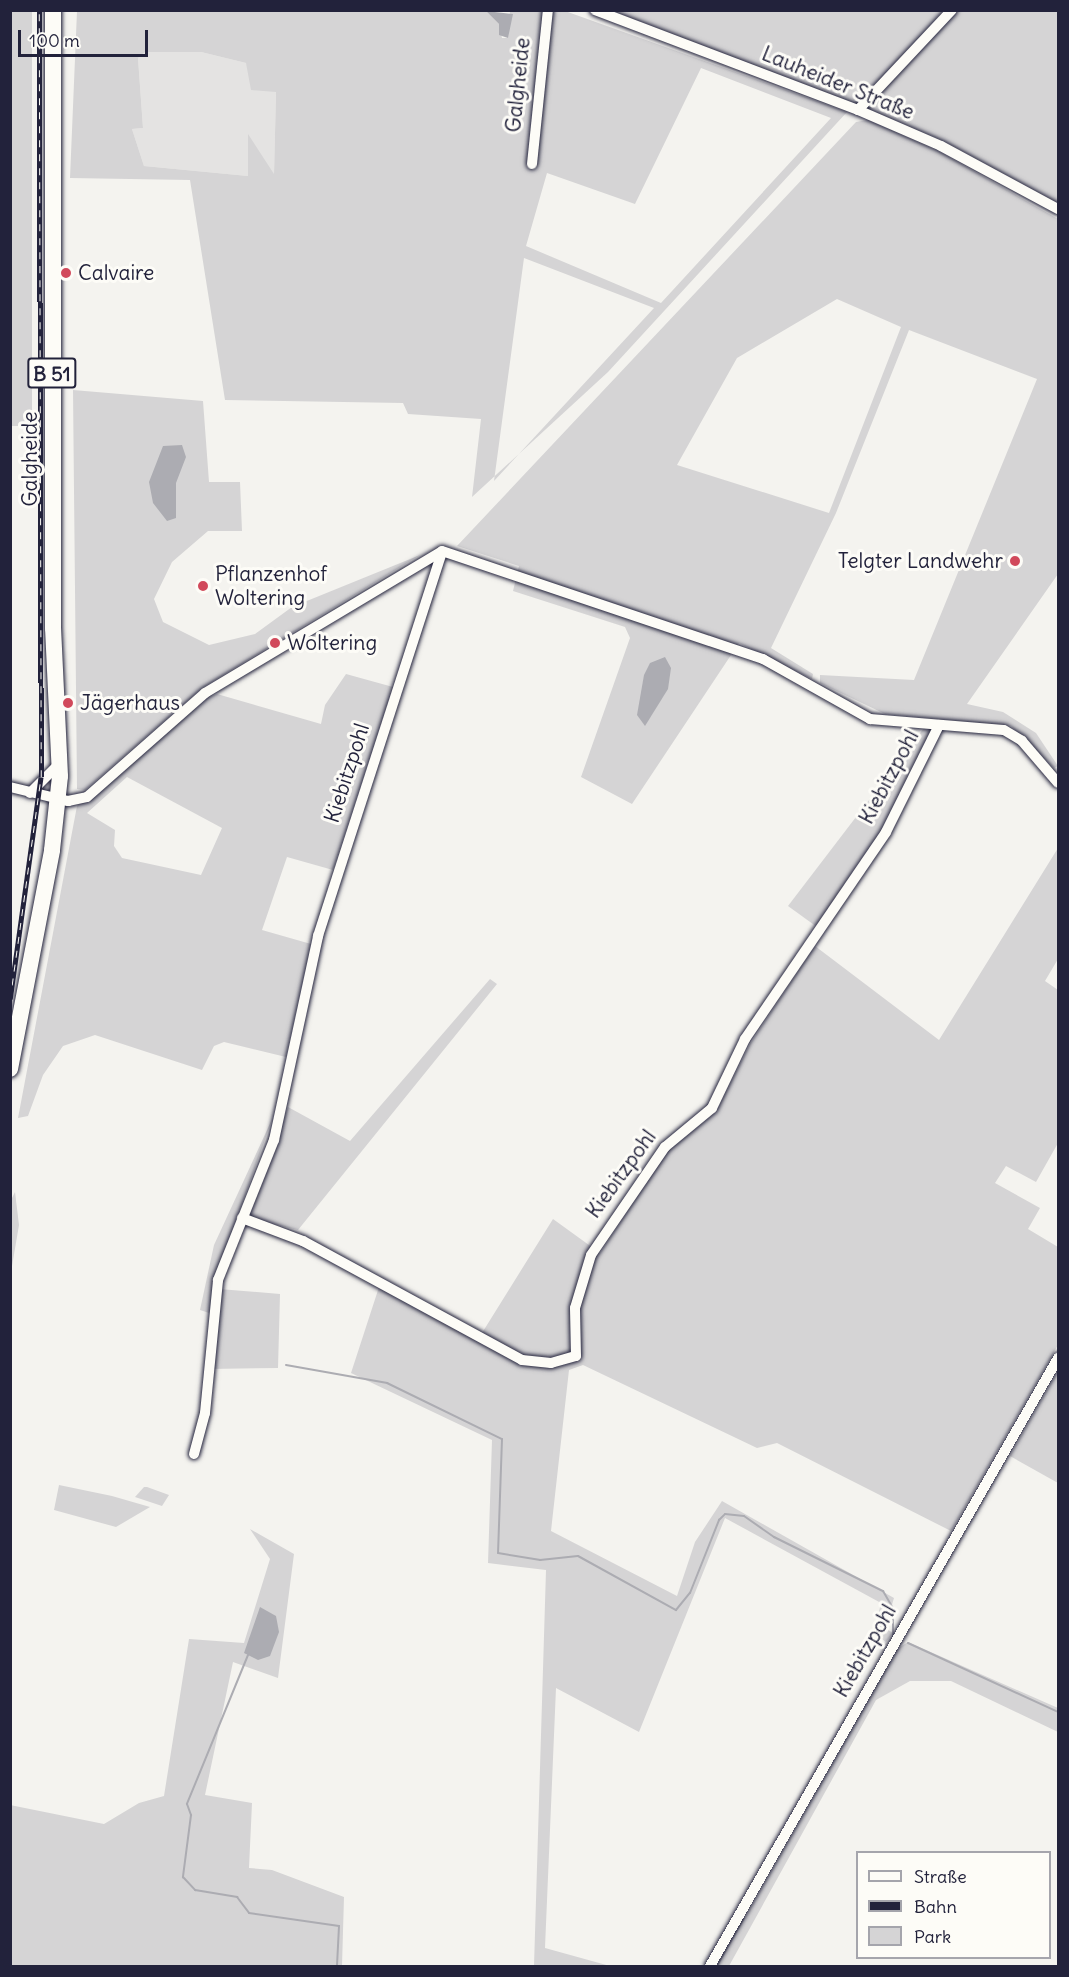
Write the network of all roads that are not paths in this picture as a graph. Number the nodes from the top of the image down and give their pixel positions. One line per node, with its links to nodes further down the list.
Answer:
1 (53, 10): 10 (main road, Galgheide / B 51)
2 (548, 10): 6 (street, Galgheide)
3 (595, 10): 5 (street, Lauheider Straße)
4 (952, 10): 5 (street)
5 (858, 110): 7 (street, Lauheider Straße)
6 (532, 164)
7 (1059, 209)
8 (442, 551): 9 (street, Kiebitzpohl); 14 (street); 16 (street, Kiebitzpohl)
9 (939, 725): 11 (street, Kiebitzpohl); 16 (street, Kiebitzpohl)
10 (60, 764): 13 (street); 14 (main road, Galgheide / B 51)
11 (1059, 783)
12 (10, 787): 13 (street)
13 (30, 793): 14 (street)
14 (58, 799): 15 (main road, B 51)
15 (10, 1069)
16 (242, 1218): 18 (street, Kiebitzpohl)
17 (1059, 1358): 19 (street, Kiebitzpohl)
18 (194, 1454)
19 (710, 1966)

